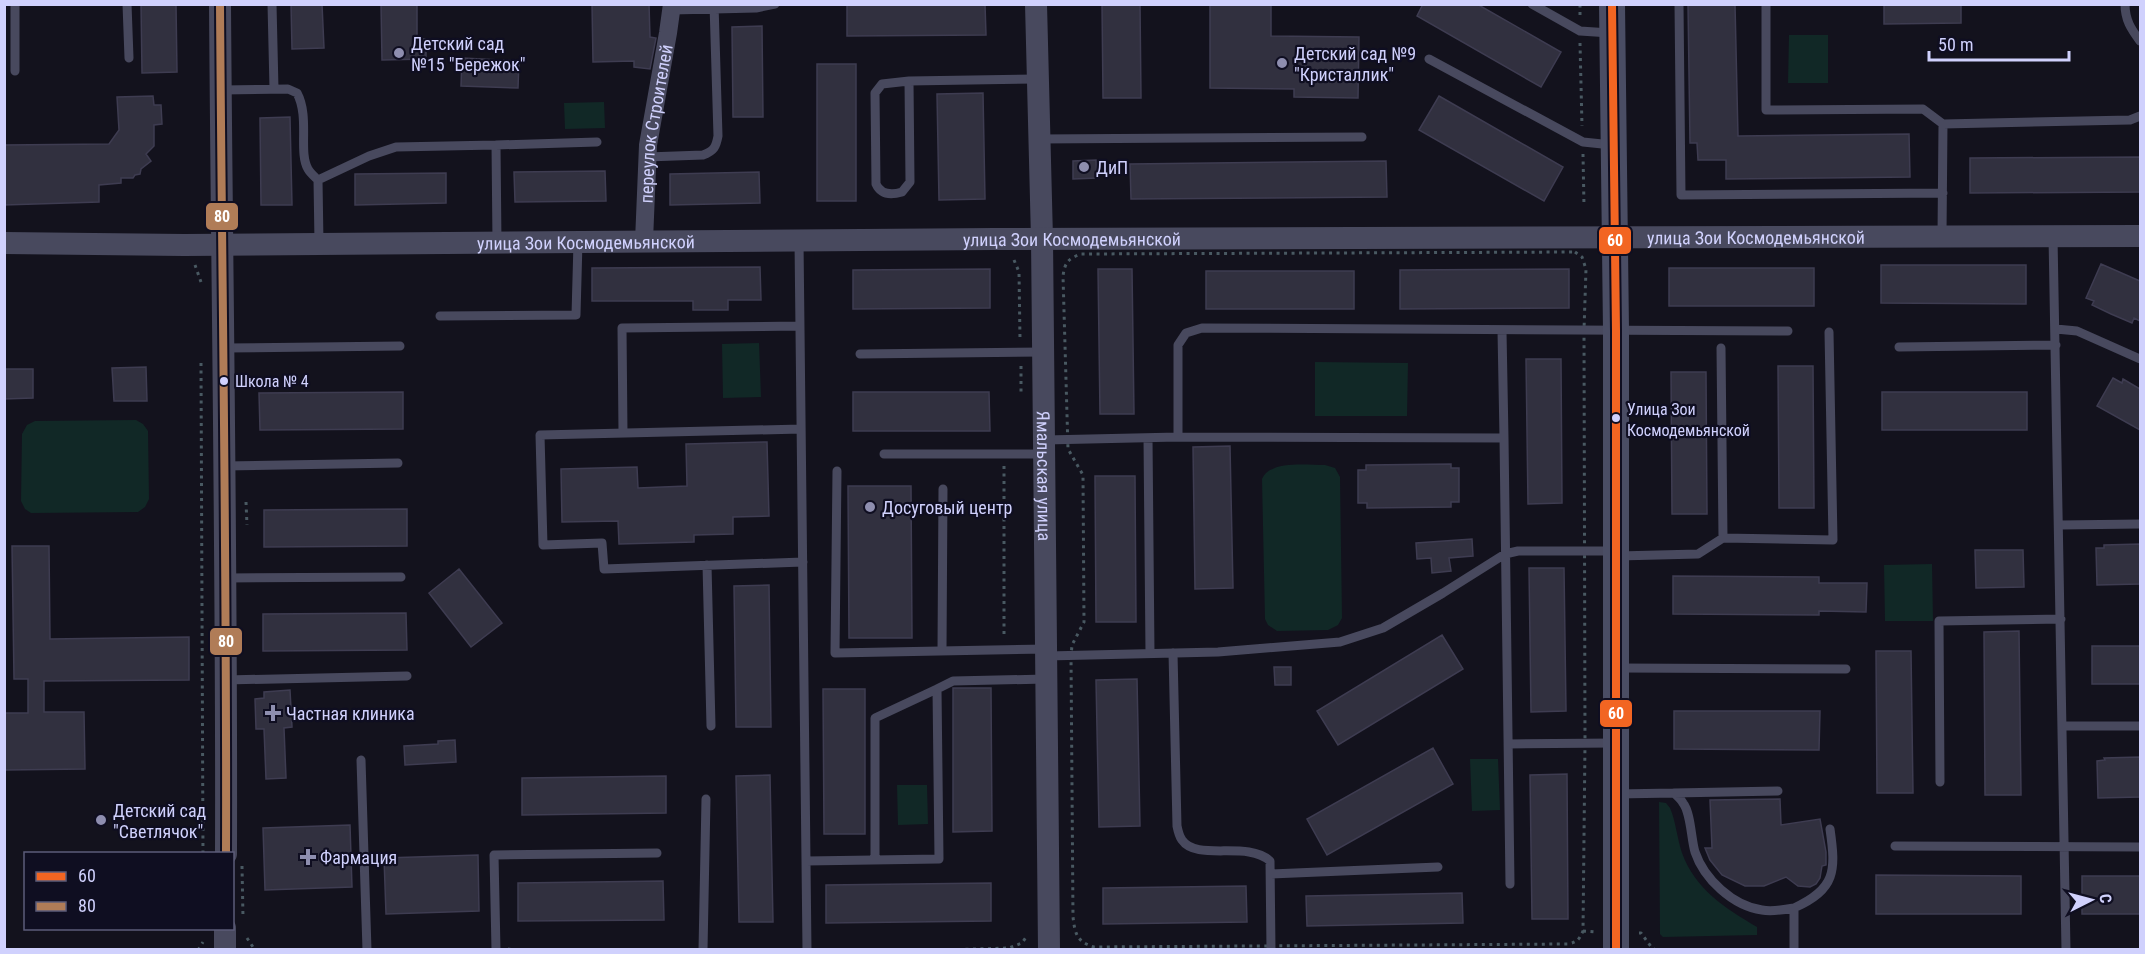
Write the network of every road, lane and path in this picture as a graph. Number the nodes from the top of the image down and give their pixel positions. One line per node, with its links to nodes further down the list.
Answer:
1 (15, 4): 20 (lane)
2 (127, 4): 18 (lane)
3 (220, 4): 24 (street)
4 (272, 4): 23 (lane)
5 (775, 4): 14 (lane)
6 (1036, 4): 21 (street, Ямальская улица)
7 (1532, 4): 15 (lane)
8 (1580, 4): 15 (path)
9 (1612, 4): 16 (main road)
10 (1679, 4): 35 (lane)
11 (1766, 4): 26 (lane)
12 (2125, 4): 17 (lane)
13 (672, 7): 14 (lane); 33 (street, переулок Строителей)
14 (714, 7): 33 (lane)
15 (1580, 31): 16 (lane); 30 (path)
16 (1613, 33): 32 (main road)
17 (2140, 41)
18 (129, 58)
19 (1429, 59): 30 (lane)
20 (15, 71)
21 (1038, 79): 22 (lane); 28 (street, Ямальская улица)
22 (909, 81): 22 (lane)
23 (274, 89): 24 (lane); 34 (lane)
24 (220, 90): 48 (street)
25 (2140, 116): 26 (lane)
26 (1943, 124): 35 (lane)
27 (1362, 137): 28 (lane)
28 (1039, 140): 41 (street, Ямальская улица)
29 (597, 142): 31 (lane)
30 (1583, 142): 32 (lane); 36 (path)
31 (496, 145): 34 (lane); 47 (lane)
32 (1615, 145): 40 (main road)
33 (646, 157): 44 (street, переулок Строителей)
34 (318, 180): 46 (lane)
35 (1942, 193): 38 (lane)
36 (1584, 206)
37 (2140, 236): 39 (street, улица Зои Космодемьянской)
38 (1942, 237): 39 (street, улица Зои Космодемьянской); 40 (street, улица Зои Космодемьянской)
39 (2053, 237): 54 (lane)
40 (1616, 238): 41 (street, улица Зои Космодемьянской); 56 (main road)
41 (1042, 239): 42 (street, улица Зои Космодемьянской); 66 (street, Ямальская улица)
42 (799, 241): 44 (street, улица Зои Космодемьянской); 53 (lane)
43 (578, 242): 44 (street, улица Зои Космодемьянской); 47 (street, улица Зои Космодемьянской); 52 (lane)
44 (644, 242)
45 (4, 243): 48 (street, улица Зои Космодемьянской)
46 (319, 243): 47 (street, улица Зои Космодемьянской); 48 (street, улица Зои Космодемьянской)
47 (496, 243)
48 (221, 244): 64 (street)
49 (1007, 255): 65 (path)
50 (191, 260): 51 (path)
51 (201, 282)
52 (440, 316)
53 (800, 326): 70 (lane); 71 (lane)
54 (2056, 329): 60 (lane); 68 (lane)
55 (1584, 330): 56 (lane); 57 (lane); 75 (path); 88 (path)
56 (1616, 330): 58 (lane); 89 (main road)
57 (1502, 331): 72 (lane); 74 (lane)
58 (1788, 331)
59 (1829, 332): 87 (lane)
60 (2056, 345): 62 (lane); 85 (lane)
61 (400, 346): 64 (lane)
62 (1899, 347)
63 (1721, 348): 87 (lane)
64 (211, 351): 80 (street); 124 (path)
65 (1021, 352): 66 (lane); 67 (lane); 69 (path)
66 (1044, 352): 76 (street, Ямальская улица)
67 (860, 354)
68 (2140, 359)
69 (1021, 395)
70 (801, 429): 71 (lane); 91 (lane)
71 (622, 433): 92 (lane)
72 (1178, 437): 73 (lane); 74 (lane)
73 (1148, 438): 75 (lane); 99 (lane)
74 (1504, 438): 90 (lane)
75 (1068, 440): 76 (lane); 101 (path)
76 (1045, 447): 78 (lane); 98 (street, Ямальская улица)
77 (884, 454): 78 (lane)
78 (1004, 454): 96 (path)
79 (398, 464): 80 (lane)
80 (223, 466): 94 (street)
81 (837, 471): 97 (lane)
82 (943, 489): 97 (lane)
83 (244, 498): 86 (path)
84 (2140, 524): 85 (lane)
85 (2060, 525): 95 (lane)
86 (247, 527)
87 (1723, 538): 89 (lane)
88 (1584, 550): 89 (lane); 90 (lane); 111 (path)
89 (1616, 553): 102 (main road)
90 (1505, 554): 100 (lane); 113 (lane)
91 (802, 562): 92 (lane); 129 (lane)
92 (706, 565): 108 (lane)
93 (401, 577): 94 (lane)
94 (224, 578): 106 (street)
95 (2061, 619): 109 (lane); 115 (lane)
96 (1008, 650): 97 (lane); 98 (lane)
97 (942, 651)
98 (1047, 652): 101 (lane); 105 (street, Ямальская улица)
99 (1150, 653): 100 (lane); 101 (lane)
100 (1173, 653): 131 (lane)
101 (1071, 656): 137 (path)
102 (1617, 668): 103 (lane); 112 (main road)
103 (1846, 669)
104 (407, 676): 106 (lane)
105 (1047, 679): 107 (lane); 145 (street, Ямальская улица)
106 (226, 680): 125 (street)
107 (937, 689): 128 (lane); 128 (lane)
108 (711, 726)
109 (2063, 726): 110 (lane); 123 (lane)
110 (2140, 726)
111 (1585, 743): 112 (lane); 113 (lane); 136 (path)
112 (1616, 743): 118 (main road)
113 (1508, 744): 132 (lane)
114 (361, 760): 140 (lane)
115 (1940, 782)
116 (1778, 791): 117 (lane)
117 (1674, 793): 118 (lane); 133 (lane)
118 (1617, 794): 147 (main road)
119 (706, 799): 142 (lane)
120 (1830, 829): 133 (lane)
121 (1896, 846): 123 (lane)
122 (2140, 847): 123 (lane)
123 (2065, 848): 149 (lane)
124 (203, 852)
125 (234, 852)
126 (657, 853): 141 (lane)
127 (234, 860): 134 (path)
128 (875, 860): 129 (lane)
129 (806, 861): 143 (lane)
130 (1438, 867): 131 (lane)
131 (1271, 874): 137 (lane)
132 (1510, 884)
133 (1794, 908): 148 (lane)
134 (238, 929): 138 (street); 139 (path)
135 (1029, 932): 144 (path)
136 (1568, 944): 137 (path); 146 (path)
137 (1271, 947)
138 (225, 950)
139 (255, 950)
140 (367, 950)
141 (496, 950)
142 (703, 950)
143 (807, 950)
144 (943, 950)
145 (1048, 950)
146 (1567, 950)
147 (1616, 950)
148 (1794, 950)
149 (2066, 950)

